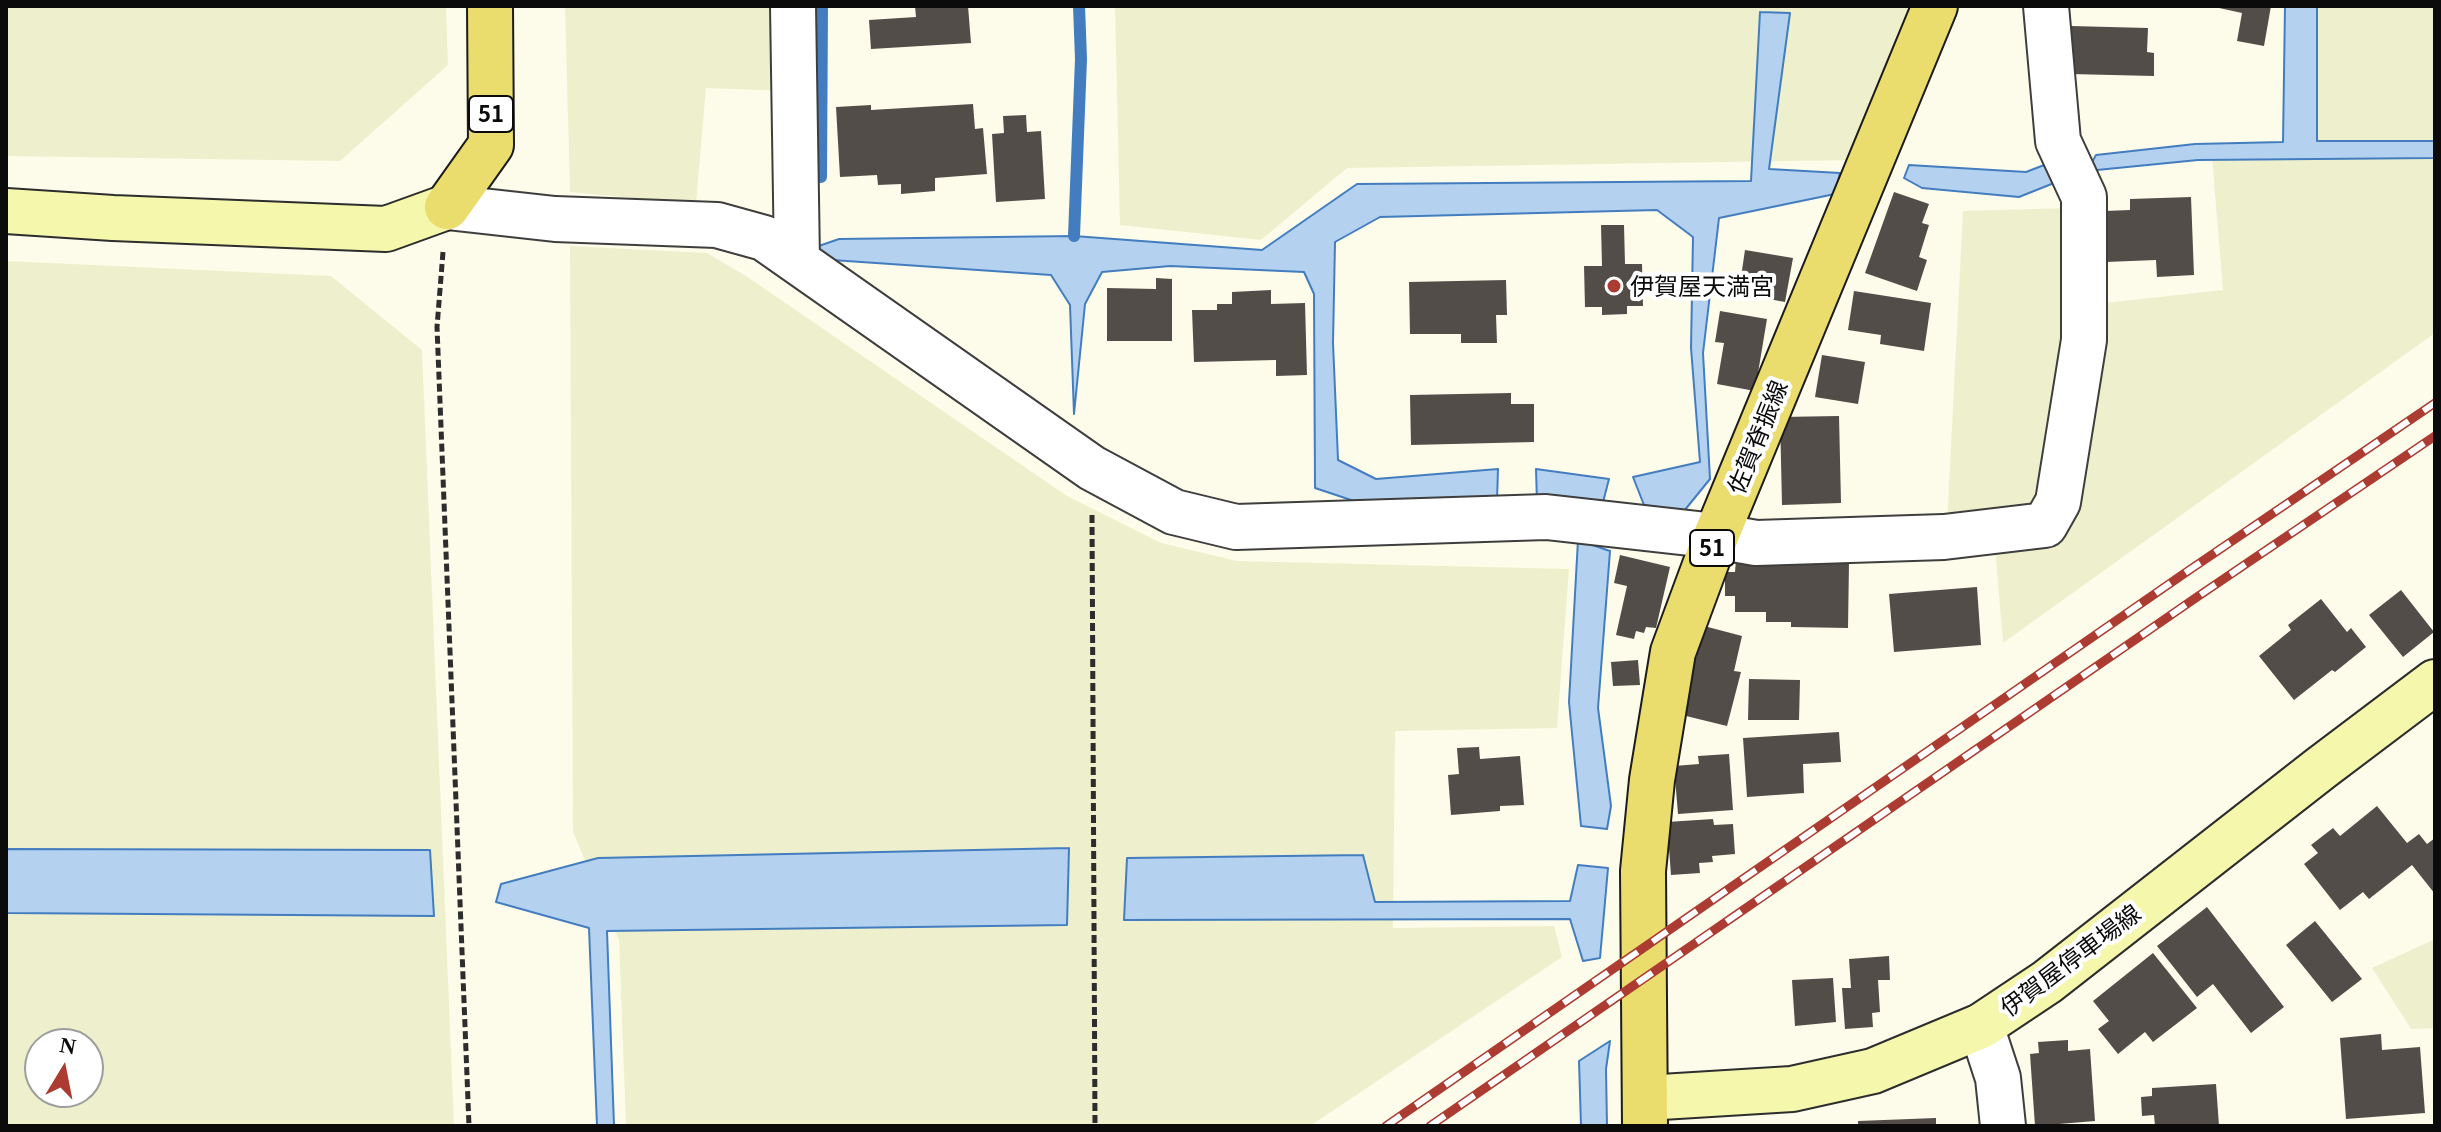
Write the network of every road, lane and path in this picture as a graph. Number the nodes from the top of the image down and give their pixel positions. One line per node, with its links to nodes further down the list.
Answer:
1 (490, 6): 5 (main road, 51)
2 (793, 6): 7 (street)
3 (1935, 6): 9 (main road, 佐賀脊振線 / 51)
4 (2046, 6): 9 (street)
5 (447, 207): 6 (main road); 7 (street); 13 (path)
6 (6, 211)
7 (797, 261): 8 (street)
8 (1092, 468): 9 (street); 14 (path)
9 (1716, 536): 12 (main road, 佐賀脊振線 / 51)
10 (2435, 682): 11 (main road, 伊賀屋停車場線)
11 (1981, 1026): 12 (main road, 伊賀屋停車場線); 15 (street)
12 (1645, 1112)
13 (469, 1126)
14 (1095, 1126)
15 (2003, 1126)

